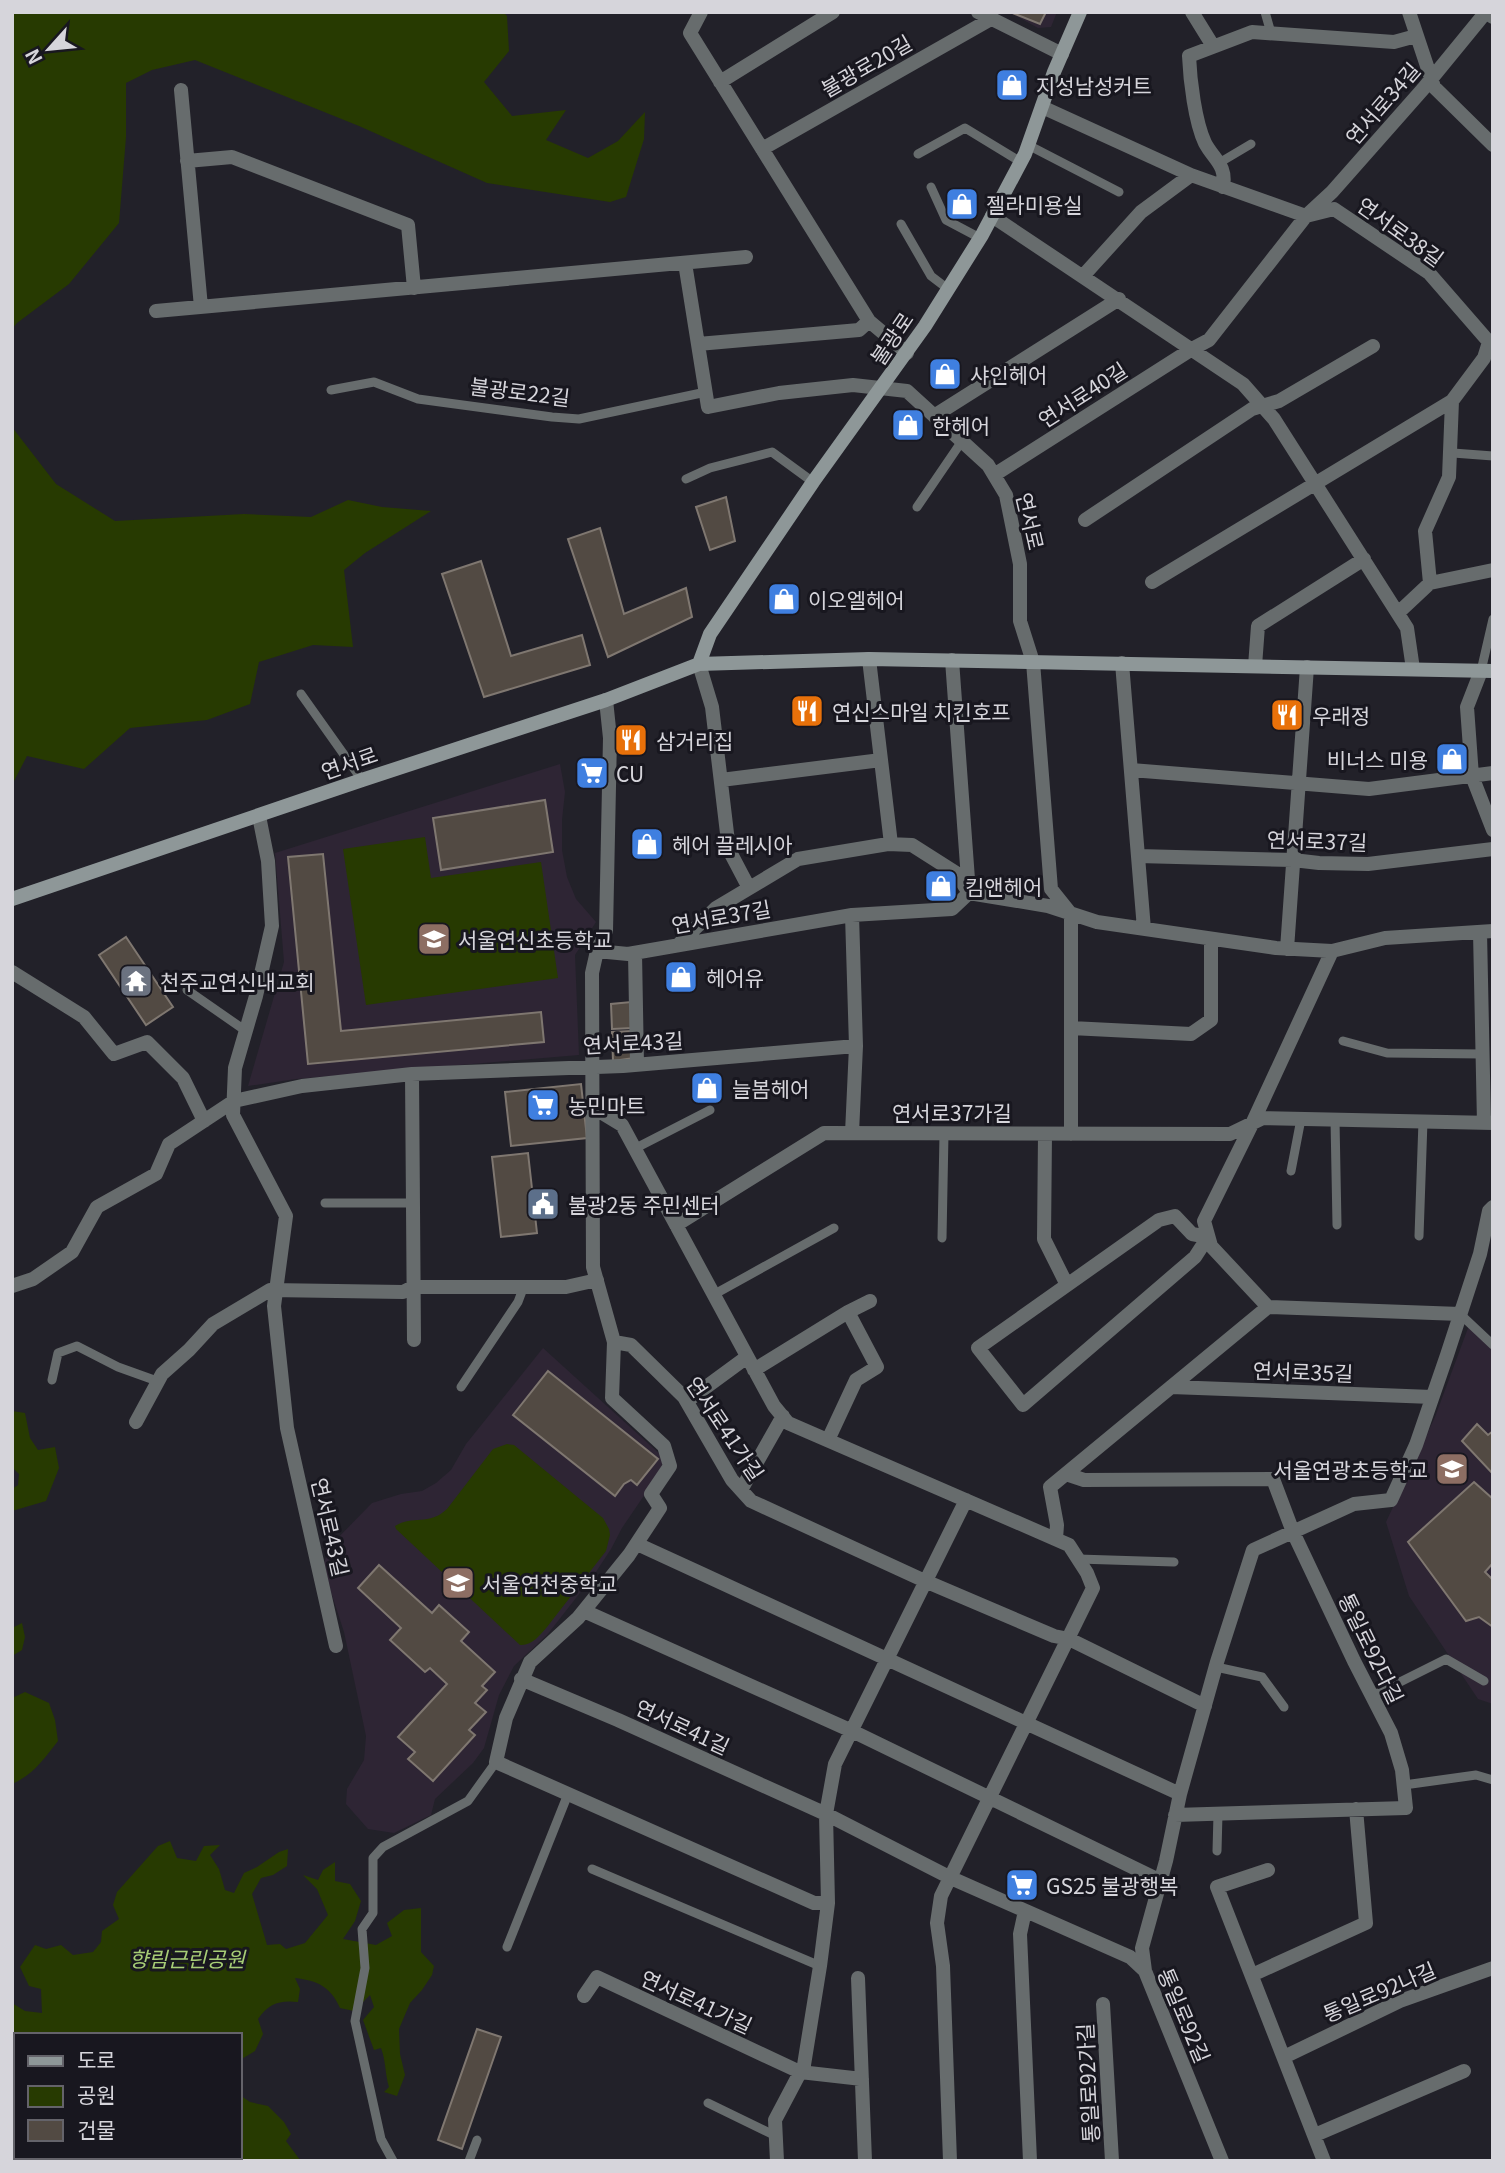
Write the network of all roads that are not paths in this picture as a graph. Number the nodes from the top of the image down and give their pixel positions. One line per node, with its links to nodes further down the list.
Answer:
1 (701, 12): 15 (street)
2 (833, 12): 15 (street)
3 (1080, 12): 13 (main road, 불광로)
4 (1192, 12): 12 (street)
5 (1265, 12): 10 (lane)
6 (1409, 12): 11 (street)
7 (1485, 12): 9 (street, 연서로34길); 14 (street, 연서로34길)
8 (985, 15): 13 (street); 21 (street, 불광로20길)
9 (1493, 17)
10 (1271, 33): 11 (street); 12 (street)
11 (1416, 36): 14 (street)
12 (1213, 46): 25 (street)
13 (1062, 54): 17 (main road, 불광로)
14 (1431, 79): 18 (street); 31 (street, 연서로34길)
15 (720, 82): 21 (street)
16 (181, 90): 23 (street)
17 (1042, 107): 20 (main road, 불광로); 26 (street, 연서로38길)
18 (1491, 141)
19 (1251, 144): 25 (lane)
20 (1028, 145): 24 (main road, 불광로); 29 (lane)
21 (762, 149): 42 (street)
22 (918, 154): 24 (lane)
23 (187, 161): 37 (street); 40 (street)
24 (1021, 162): 30 (main road, 불광로)
25 (1219, 163): 28 (street)
26 (1191, 175): 28 (street, 연서로38길); 36 (street)
27 (931, 187): 33 (lane)
28 (1223, 187): 31 (street, 연서로38길)
29 (1119, 192)
30 (992, 216): 33 (main road, 불광로); 36 (street)
31 (1306, 216): 43 (street, 연서로38길); 46 (street, 연서로40길)
32 (901, 224): 38 (lane)
33 (980, 238): 38 (main road, 불광로)
34 (746, 257): 35 (street)
35 (685, 263): 37 (street); 44 (street)
36 (1083, 276): 39 (street)
37 (414, 288): 40 (street)
38 (948, 289): 47 (main road, 불광로)
39 (1119, 299): 46 (street); 53 (street)
40 (201, 307): 41 (street)
41 (156, 311)
42 (869, 321): 44 (street); 47 (street)
43 (1491, 341): 51 (street)
44 (698, 344): 50 (street)
45 (1373, 346): 52 (street)
46 (1192, 349): 52 (street); 57 (street, 연서로40길)
47 (907, 353): 48 (main road, 불광로)
48 (883, 388): 50 (street); 53 (street, 연서로); 59 (main road, 불광로)
49 (331, 390): 50 (lane, 불광로22길)
50 (706, 392)
51 (1452, 401): 55 (street); 60 (street)
52 (1263, 406): 60 (street); 62 (street)
53 (934, 416): 54 (street, 연서로)
54 (962, 441): 57 (street, 연서로); 61 (lane)
55 (1450, 455): 56 (lane); 66 (street)
56 (1493, 456)
57 (994, 475): 71 (street, 연서로)
58 (686, 479): 59 (lane)
59 (813, 482): 73 (main road, 불광로)
60 (1314, 482): 63 (street); 65 (street)
61 (917, 507)
62 (1085, 520)
63 (1364, 559): 67 (street); 74 (street)
64 (1493, 570): 66 (street)
65 (1152, 582)
66 (1430, 583): 67 (street)
67 (1398, 613): 76 (street)
68 (1493, 619): 77 (lane)
69 (869, 659): 70 (main road, 연서로); 73 (main road, 연서로); 80 (street)
70 (952, 660): 71 (main road, 연서로); 94 (street)
71 (1033, 662): 72 (main road, 연서로); 96 (street, 연서로)
72 (1122, 663): 74 (main road, 연서로); 81 (street)
73 (699, 664): 79 (main road, 연서로); 85 (street)
74 (1255, 666): 75 (main road, 연서로)
75 (1307, 667): 76 (main road, 연서로); 86 (street)
76 (1413, 669): 77 (main road, 연서로)
77 (1487, 671): 83 (street)
78 (301, 694): 84 (lane)
79 (606, 700): 84 (main road, 연서로); 103 (street)
80 (881, 760): 85 (street); 89 (street)
81 (1131, 770): 86 (street); 91 (street)
82 (1493, 773): 83 (street)
83 (1472, 776): 86 (street); 88 (street)
84 (362, 780): 87 (main road, 연서로)
85 (721, 780): 93 (street)
86 (1298, 783): 92 (street)
87 (259, 816): 95 (main road, 연서로); 109 (street, 연서로43길)
88 (1493, 830)
89 (891, 844): 93 (street, 연서로37길); 94 (street, 연서로37길)
90 (1493, 849): 92 (street, 연서로37길)
91 (1138, 856): 92 (street, 연서로37길); 98 (street)
92 (1293, 860): 102 (street)
93 (749, 888): 101 (street, 연서로37길)
94 (969, 893): 96 (street); 97 (street, 연서로37길)
95 (12, 899)
96 (1071, 914): 98 (street); 108 (street)
97 (852, 915): 101 (street, 연서로37길); 111 (street)
98 (1144, 929): 100 (street)
99 (1487, 931): 104 (street); 112 (street)
100 (1211, 939): 102 (street); 108 (street)
101 (678, 945): 105 (street, 연서로37길)
102 (1287, 949): 104 (street)
103 (597, 951): 105 (street, 연서로37길); 114 (street)
104 (1332, 951): 124 (street)
105 (635, 953): 113 (street)
106 (12, 972): 121 (street)
107 (187, 990): 109 (lane)
108 (1071, 1028): 127 (street)
109 (246, 1031): 116 (street, 연서로43길)
110 (1343, 1041): 112 (lane)
111 (856, 1046): 113 (street, 연서로43길); 125 (street)
112 (1483, 1054): 123 (street)
113 (637, 1064): 114 (street, 연서로43길)
114 (593, 1066): 115 (street, 연서로43길); 117 (street)
115 (412, 1074): 116 (street, 연서로43길); 132 (street)
116 (234, 1101): 121 (street); 145 (street, 연서로43길)
117 (594, 1108): 129 (street); 140 (street)
118 (710, 1110): 129 (lane)
119 (1301, 1119): 120 (street, 연서로37가길); 124 (street, 연서로37가길); 130 (lane)
120 (1335, 1120): 122 (street, 연서로37가길); 135 (lane)
121 (204, 1121): 142 (street)
122 (1423, 1121): 123 (street); 137 (lane)
123 (1488, 1123)
124 (1252, 1124): 127 (street, 연서로37가길); 138 (street)
125 (852, 1133): 126 (street, 연서로37가길); 134 (street, 연서로37가길)
126 (944, 1133): 128 (street, 연서로37가길); 139 (lane)
127 (1071, 1133): 128 (street, 연서로37가길)
128 (1045, 1134): 141 (street)
129 (634, 1149): 134 (street)
130 (1292, 1171)
131 (326, 1203): 132 (lane)
132 (412, 1203): 144 (street)
133 (1493, 1207): 150 (street)
134 (676, 1225): 146 (street)
135 (1337, 1225)
136 (834, 1228): 146 (lane)
137 (1419, 1236)
138 (1208, 1237): 141 (street); 141 (street); 148 (street)
139 (942, 1238)
140 (597, 1280): 143 (street); 152 (street)
141 (1067, 1284)
142 (12, 1286)
143 (524, 1286): 144 (street); 157 (lane)
144 (413, 1287): 145 (street); 151 (street)
145 (277, 1290): 156 (street); 175 (street, 연서로43길)
146 (713, 1295): 154 (street)
147 (870, 1301): 149 (street)
148 (1268, 1307): 150 (street); 158 (street)
149 (848, 1312): 154 (street); 163 (street)
150 (1460, 1314): 153 (lane); 159 (street)
151 (414, 1340)
152 (614, 1342): 160 (street, 연서로41가길); 169 (street)
153 (1493, 1345)
154 (751, 1364): 160 (street); 161 (street)
155 (52, 1380): 156 (lane)
156 (158, 1381): 162 (street)
157 (461, 1387)
158 (1171, 1387): 159 (street, 연서로35길); 164 (street)
159 (1433, 1397): 167 (street)
160 (687, 1401): 165 (street, 연서로41가길)
161 (782, 1416): 163 (street); 165 (street)
162 (136, 1422)
163 (828, 1440): 166 (street)
164 (1066, 1474): 167 (street, 통일로92다길); 168 (street)
165 (741, 1490): 172 (street, 연서로41가길)
166 (965, 1500): 168 (street); 172 (street)
167 (1293, 1532): 177 (street); 180 (street, 통일로92다길)
168 (1056, 1539): 170 (street)
169 (637, 1544): 173 (street); 176 (street)
170 (1078, 1559): 171 (lane); 174 (street)
171 (1174, 1562)
172 (925, 1581): 174 (street, 연서로41가길); 176 (street)
173 (584, 1611): 178 (street); 184 (street)
174 (1069, 1639): 181 (street); 183 (street)
175 (336, 1646)
176 (887, 1658): 183 (street); 184 (street)
177 (1216, 1667): 181 (street); 182 (lane)
178 (521, 1679): 185 (street); 192 (street, 연서로41길)
179 (1484, 1681): 180 (lane)
180 (1372, 1696): 187 (street, 통일로92다길)
181 (1205, 1706): 189 (street)
182 (1284, 1707)
183 (1027, 1725): 189 (street); 190 (street)
184 (852, 1731): 190 (street); 192 (street)
185 (495, 1762): 188 (street); 219 (lane)
186 (1493, 1780): 187 (lane)
187 (1404, 1785): 191 (street)
188 (568, 1794): 200 (street); 202 (lane)
189 (1181, 1794): 194 (street)
190 (990, 1799): 198 (street); 199 (street)
191 (1356, 1809): 193 (street); 206 (street)
192 (826, 1814): 198 (street, 통일로92길); 200 (street)
193 (1218, 1814): 194 (street); 195 (lane)
194 (1175, 1815): 199 (street)
195 (1217, 1851)
196 (593, 1869): 203 (lane)
197 (1268, 1870): 206 (street)
198 (951, 1878): 201 (street, 통일로92길); 223 (street)
199 (1161, 1881): 205 (street)
200 (828, 1903): 203 (street)
201 (1026, 1911): 205 (street, 통일로92길); 224 (street)
202 (507, 1947)
203 (820, 1966): 212 (street)
204 (1493, 1968): 210 (street, 통일로92나길)
205 (1145, 1971): 226 (street, 통일로92길)
206 (1252, 1975): 210 (street)
207 (858, 1978): 213 (street)
208 (584, 1996): 212 (street, 연서로41가길)
209 (1103, 2004): 225 (street, 통일로92가길)
210 (1284, 2057): 215 (street)
211 (1464, 2071): 215 (street)
212 (800, 2072): 213 (street); 216 (street)
213 (862, 2079): 222 (street)
214 (708, 2103): 216 (lane)
215 (1315, 2135): 227 (street)
216 (776, 2136): 221 (street)
217 (477, 2140): 218 (lane)
218 (470, 2158): 220 (lane)
219 (393, 2161)
220 (461, 2161)
221 (777, 2161)
222 (865, 2161)
223 (950, 2161)
224 (1030, 2161)
225 (1112, 2161)
226 (1222, 2161)
227 (1324, 2161)

